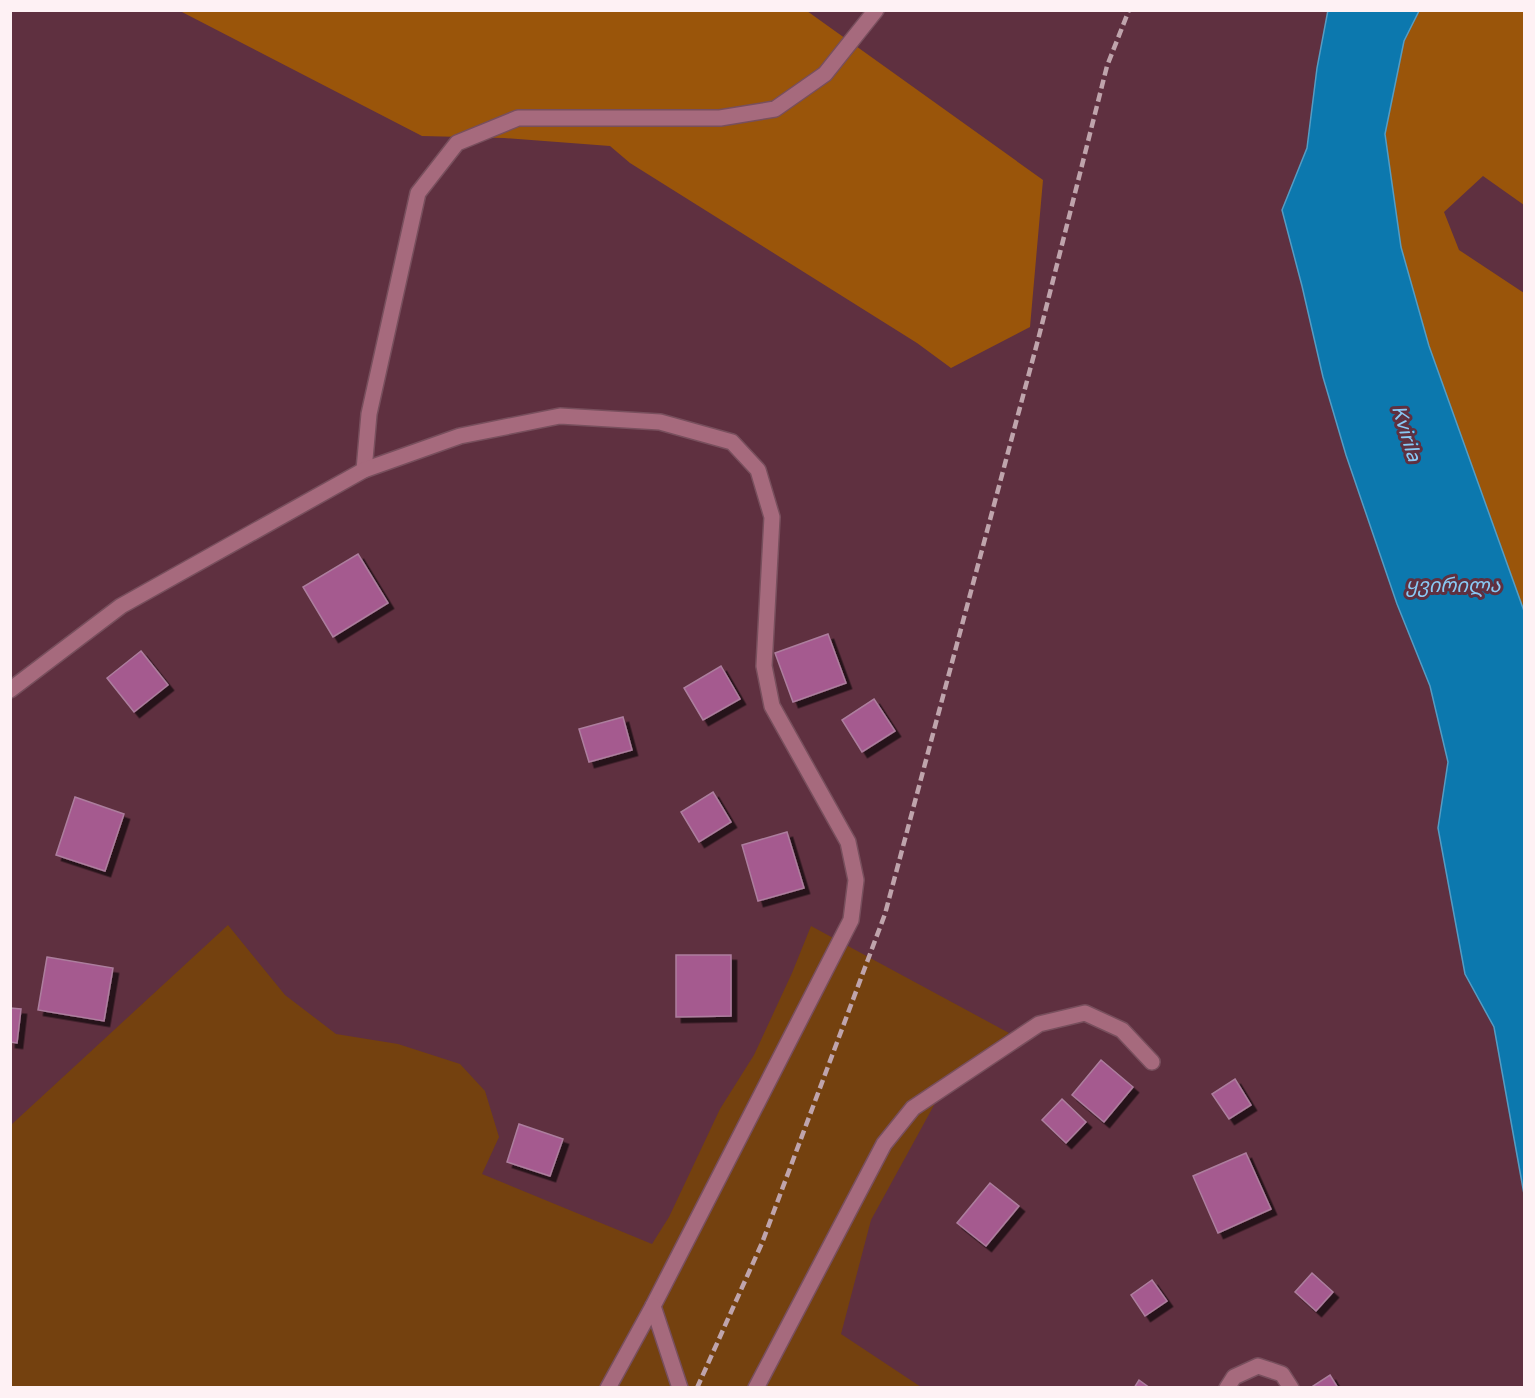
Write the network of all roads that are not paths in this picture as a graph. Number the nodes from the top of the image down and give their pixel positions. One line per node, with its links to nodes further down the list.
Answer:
1 (876, 10): 2 (street)
2 (364, 470): 3 (street); 5 (street)
3 (10, 690)
4 (1152, 1062): 8 (street)
5 (653, 1306): 6 (street); 7 (street)
6 (608, 1388)
7 (681, 1388)
8 (756, 1388)
9 (1227, 1388): 10 (street)
10 (1291, 1388)

